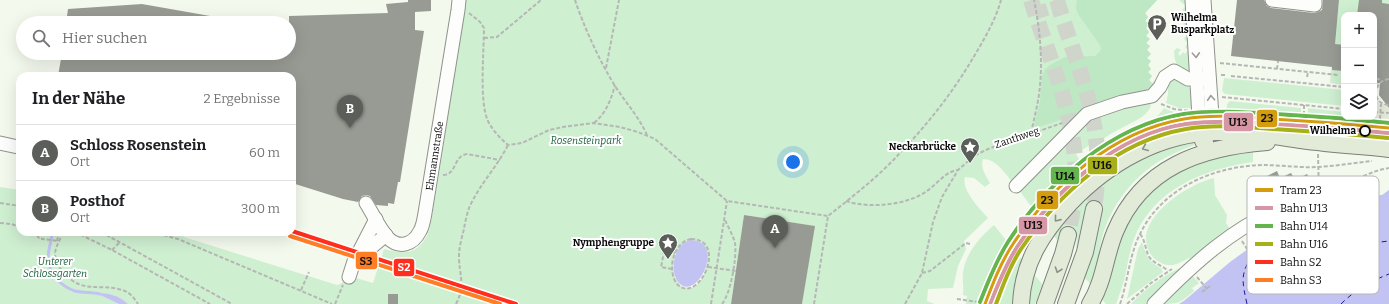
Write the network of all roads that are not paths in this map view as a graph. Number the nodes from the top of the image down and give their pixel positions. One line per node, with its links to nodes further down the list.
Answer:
1 (1192, 0): 6 (lane, one-way to 6)
2 (1204, 0): 6 (lane)
3 (1272, 0): 4 (lane)
4 (1316, 0)
5 (459, 5): 18 (lane, Ehmannstraße)
6 (1209, 78): 7 (lane); 13 (lane)
7 (1202, 125): 8 (main road); 11 (main road); 21 (main road); 23 (main road, one-way to 23)
8 (1302, 140): 11 (main road); 12 (main road)
9 (0, 143): 10 (lane)
10 (16, 147)
11 (1222, 148): 21 (main road)
12 (1389, 149)
13 (1016, 186)
14 (366, 203): 16 (lane, Ehmannstraße)
15 (1094, 209): 25 (main road)
16 (376, 219): 18 (lane, Ehmannstraße); 20 (lane)
17 (1247, 225): 27 (lane)
18 (386, 235): 20 (lane)
19 (1068, 235): 24 (main road, one-way to 24)
20 (360, 252): 22 (lane)
21 (1106, 262): 26 (main road)
22 (349, 277)
23 (1021, 304)
24 (1045, 304)
25 (1066, 304)
26 (1090, 304)
27 (1154, 304)

